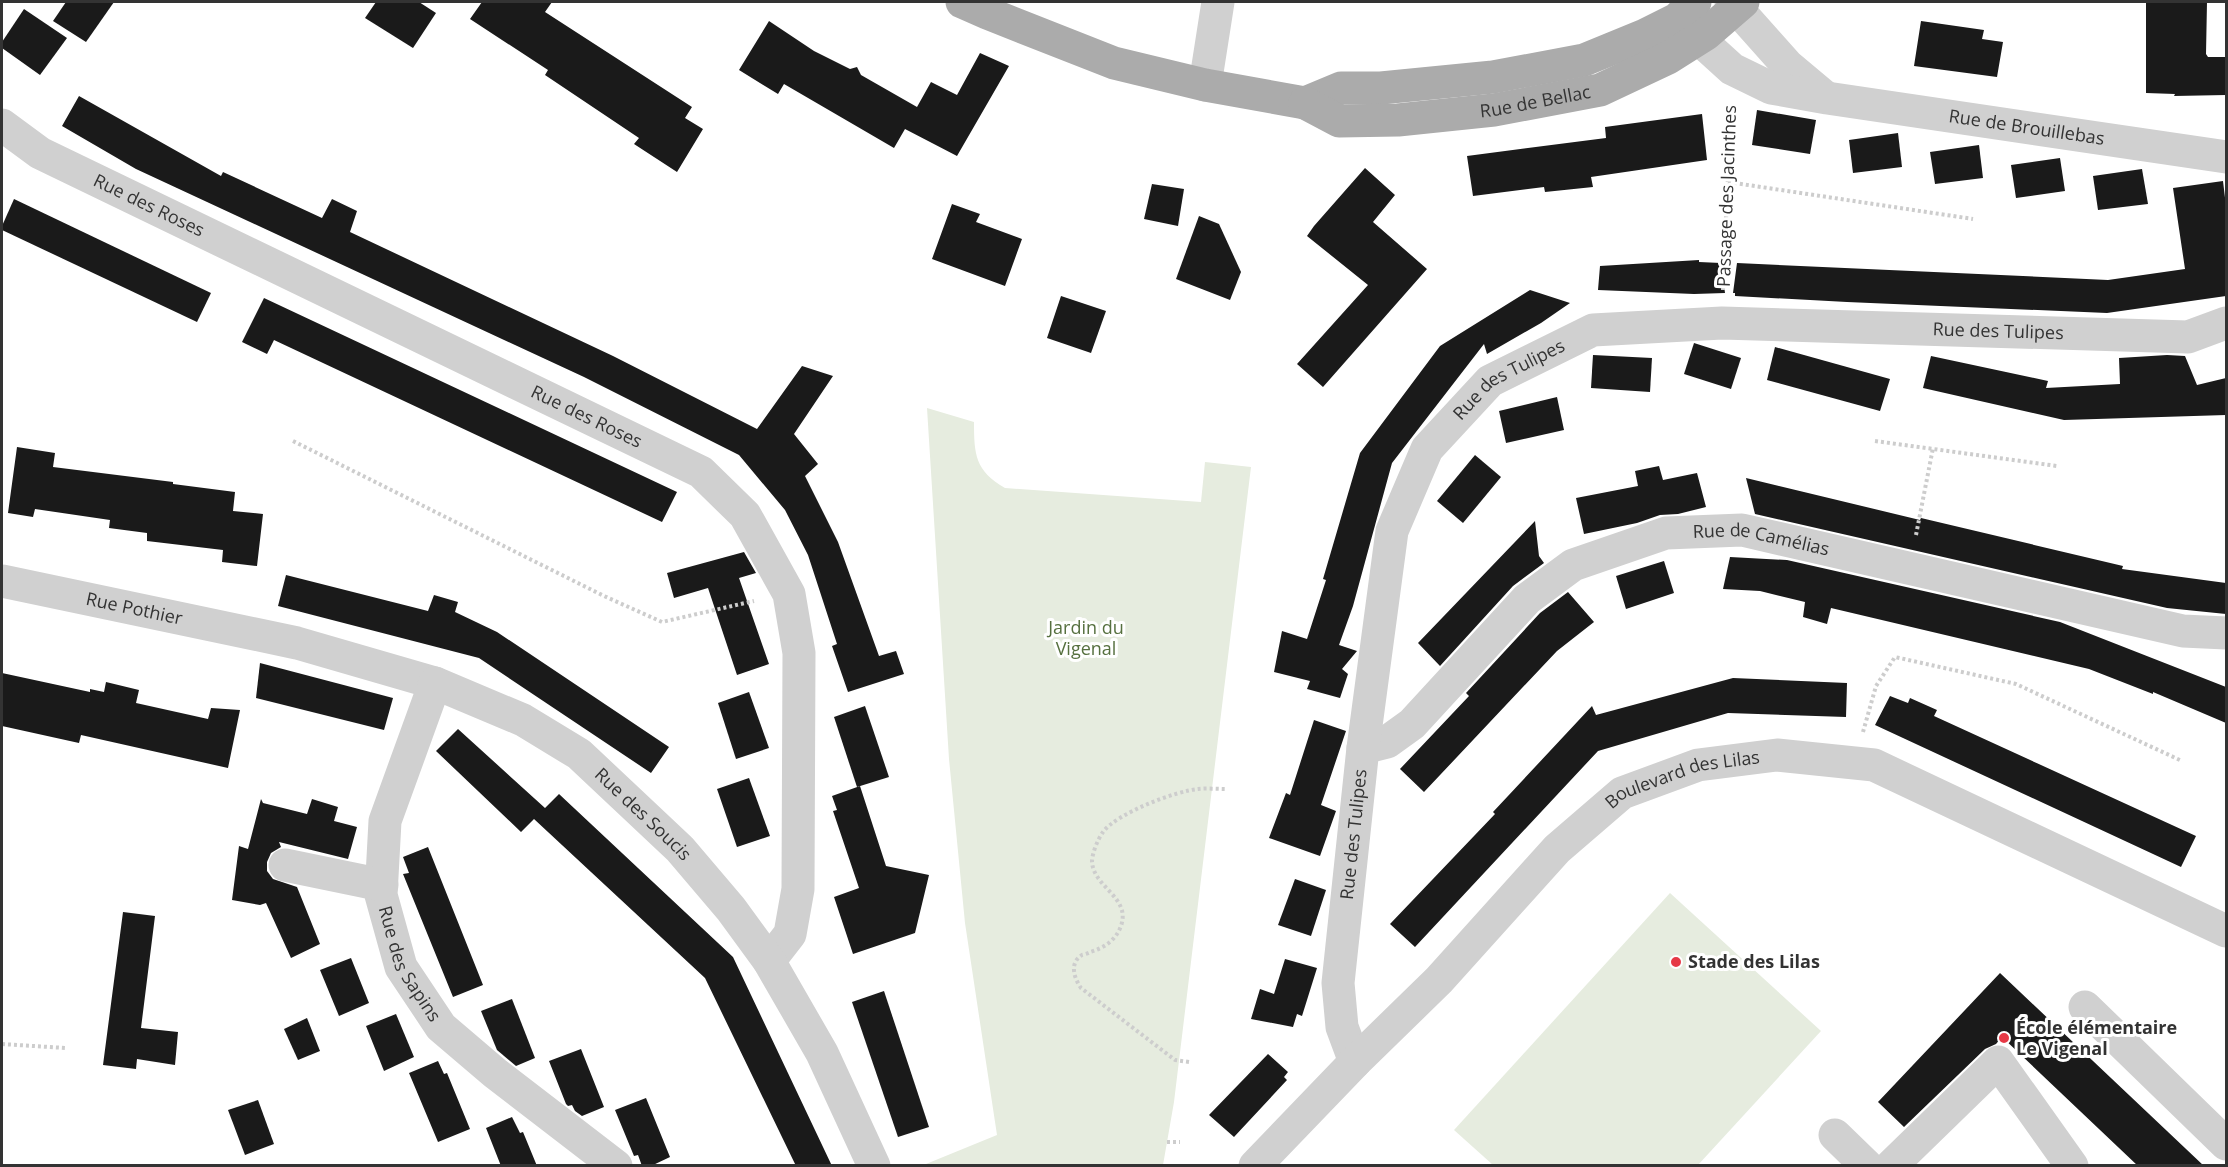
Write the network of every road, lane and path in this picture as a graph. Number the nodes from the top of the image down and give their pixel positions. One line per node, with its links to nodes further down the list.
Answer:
1 (962, 2): 6 (main road, Rue de Bellac)
2 (1218, 2): 6 (street)
3 (1737, 3): 4 (main road, Rue de Bellac); 7 (street)
4 (1690, 19): 5 (street, Rue de Brouillebas); 6 (main road, Rue de Bellac)
5 (1732, 69): 7 (street, Rue de Brouillebas); 10 (path, Passage des Jacinthes)
6 (1205, 85)
7 (1827, 98): 9 (street, Rue de Brouillebas)
8 (2, 125): 20 (street, Rue des Roses)
9 (2226, 157)
10 (1728, 182): 11 (path); 12 (path, Passage des Jacinthes)
11 (1973, 219)
12 (1722, 323): 13 (street, Rue des Tulipes); 24 (street, Rue des Tulipes)
13 (2226, 323)
14 (292, 441): 20 (path)
15 (1875, 441): 16 (path)
16 (1933, 448): 17 (path); 18 (path)
17 (2057, 466)
18 (1910, 568): 21 (street, Rue de Camélias); 24 (street, Rue de Camélias)
19 (2, 581): 22 (street, Rue Pothier)
20 (789, 594): 31 (street, Rue des Roses)
21 (2226, 633)
22 (266, 638): 23 (street, Rue des Soucis)
23 (435, 683): 29 (street, Rue des Sapins); 31 (street, Rue des Soucis)
24 (1363, 748): 36 (street, Rue des Tulipes)
25 (2182, 760): 26 (path)
26 (1855, 762): 30 (street, Boulevard des Lilas); 36 (street, Boulevard des Lilas)
27 (1226, 789): 35 (path)
28 (285, 865): 29 (street)
29 (382, 885): 42 (street, Rue des Sapins)
30 (2225, 927)
31 (769, 961): 43 (street, Rue des Soucis)
32 (2085, 1007): 40 (street)
33 (2, 1044): 34 (path)
34 (65, 1048)
35 (1189, 1062)
36 (1355, 1062): 41 (street, Boulevard des Lilas)
37 (1835, 1135): 44 (street)
38 (1167, 1142): 39 (path)
39 (1180, 1142)
40 (2226, 1144)
41 (1260, 1164)
42 (616, 1166)
43 (874, 1166)
44 (1867, 1166)
45 (1891, 1166): 46 (street)
46 (2072, 1166)

